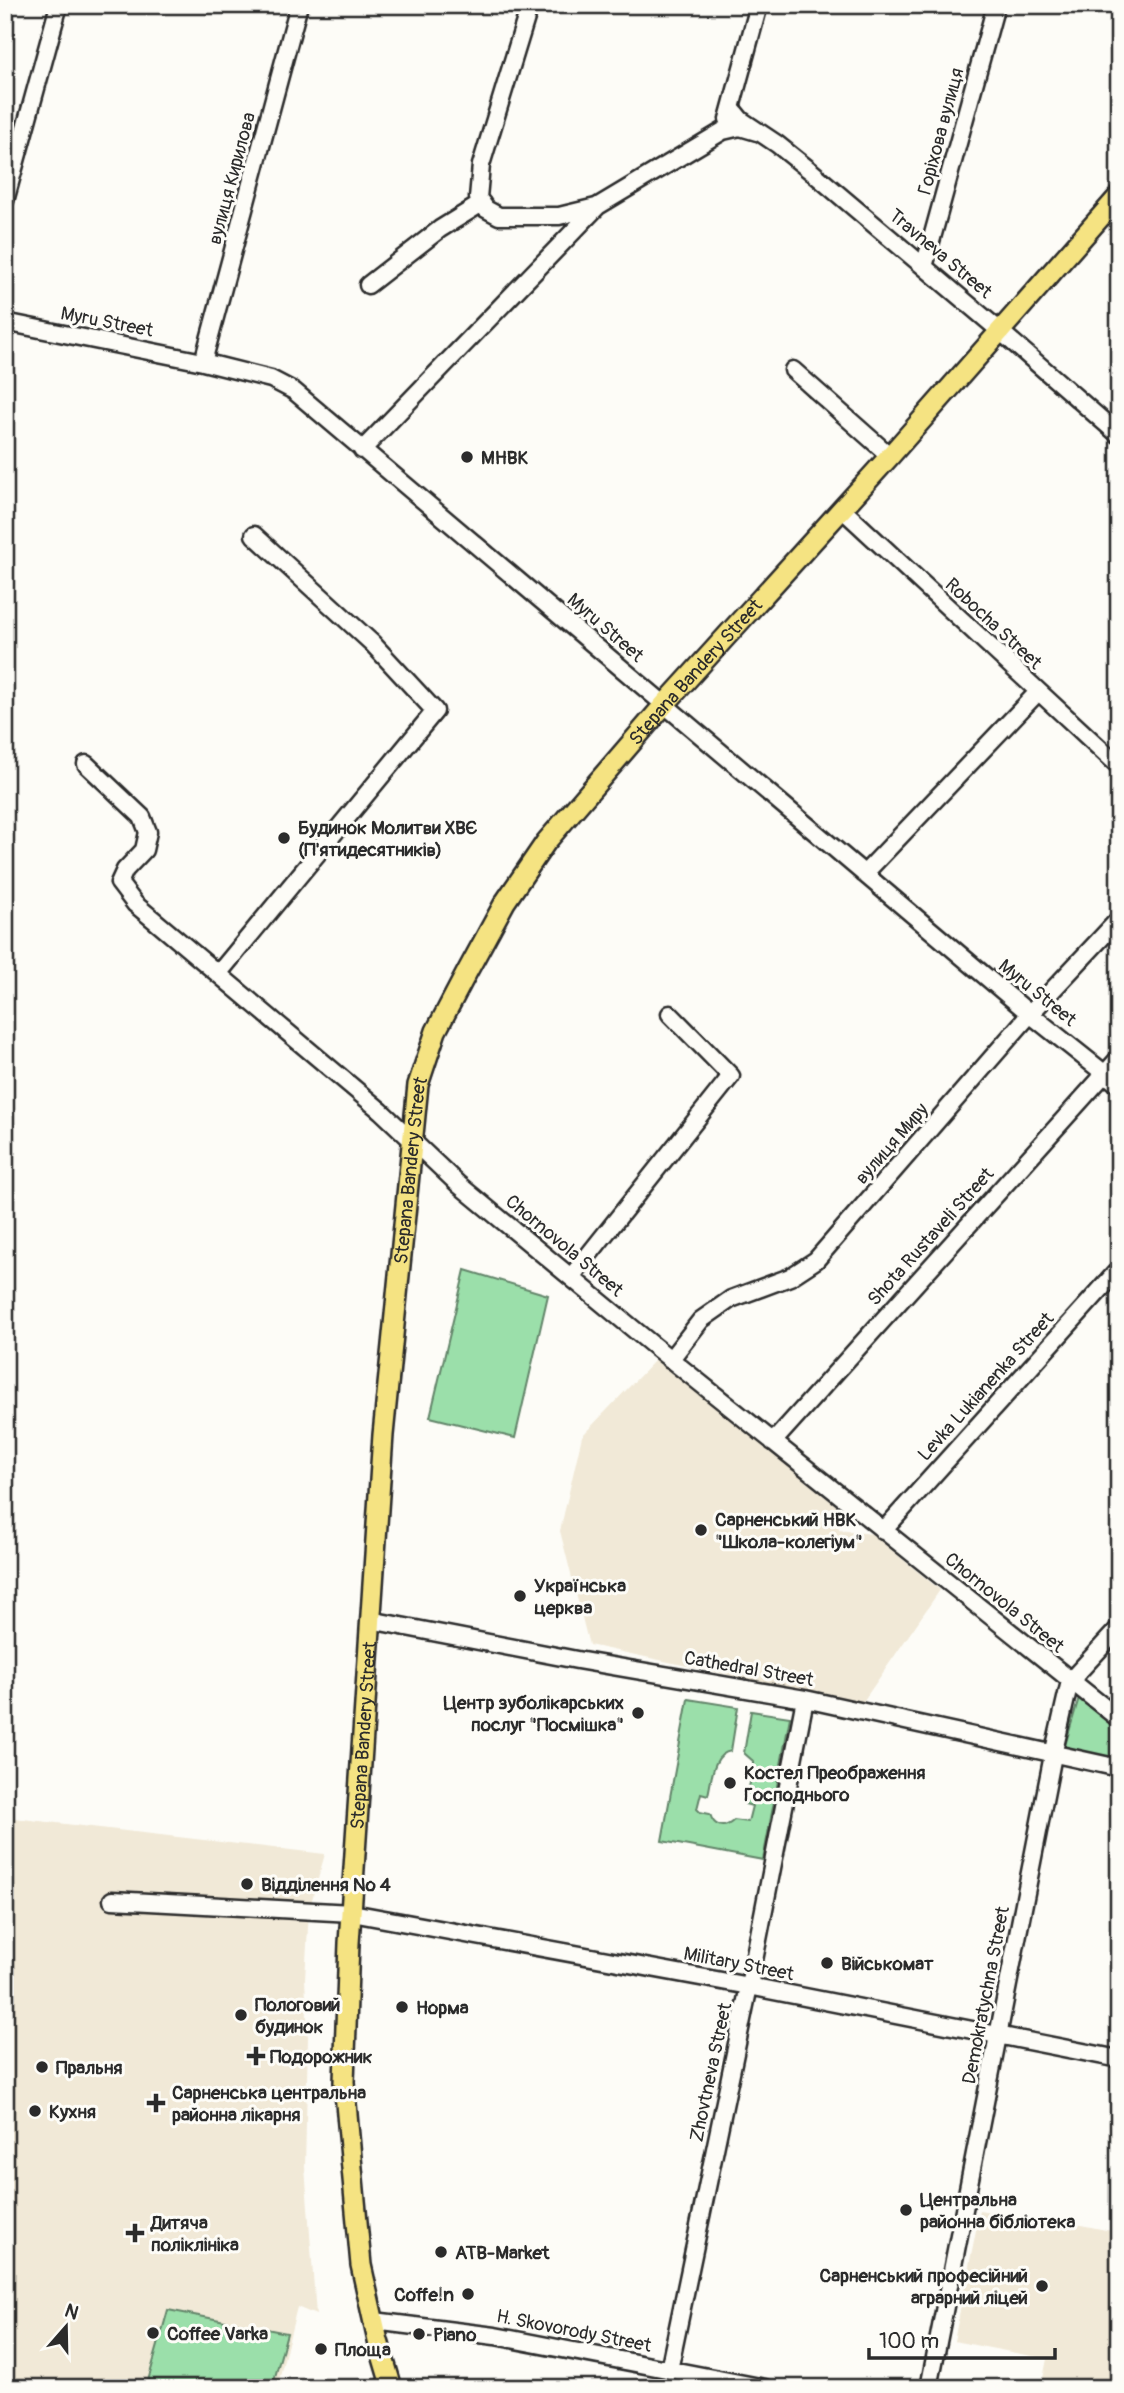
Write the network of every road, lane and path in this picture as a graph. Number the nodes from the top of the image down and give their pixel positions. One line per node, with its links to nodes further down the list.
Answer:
1 (59, 5): 10 (street)
2 (299, 5): 19 (street, вулиця Кирилова)
3 (530, 5): 11 (street)
4 (760, 5): 6 (street)
5 (996, 5): 15 (street, Горіхова вулиця)
6 (732, 109): 7 (street); 8 (street, Travneva Street)
7 (723, 131): 8 (street); 12 (street)
8 (757, 132): 15 (street, Travneva Street)
9 (1119, 196): 18 (main road, Stepana Bandery Street)
10 (5, 201)
11 (482, 203): 13 (street); 16 (street)
12 (598, 206): 13 (street); 14 (street)
13 (561, 216): 14 (street)
14 (567, 238): 22 (street)
15 (924, 267): 18 (street, Travneva Street)
16 (368, 285)
17 (5, 322): 19 (street, Myru Street)
18 (1000, 331): 21 (street, Travneva Street); 23 (main road, Stepana Bandery Street)
19 (203, 362): 22 (street, Myru Street)
20 (793, 370): 23 (street)
21 (1119, 435)
22 (362, 450): 27 (street, Myru Street)
23 (890, 456): 24 (main road, Stepana Bandery Street)
24 (842, 509): 26 (street, Robocha Street); 27 (main road, Stepana Bandery Street)
25 (254, 535): 32 (street)
26 (1038, 692): 29 (street, Robocha Street); 30 (street)
27 (664, 705): 30 (street, Myru Street); 38 (main road, Stepana Bandery Street)
28 (86, 764): 32 (street, Chornovola Street)
29 (1119, 766)
30 (864, 874): 34 (street, Myru Street)
31 (1119, 919): 34 (street, вулиця Миру)
32 (218, 974): 38 (street, Chornovola Street)
33 (670, 1014): 40 (street)
34 (1030, 1014): 36 (street, Myru Street); 41 (street, вулиця Миру)
35 (1119, 1058): 36 (street, Shota Rustaveli Street)
36 (1105, 1073): 37 (street, Myru Street); 42 (street, Shota Rustaveli Street)
37 (1119, 1085)
38 (412, 1138): 40 (street, Chornovola Street); 44 (main road, Stepana Bandery Street)
39 (1119, 1269): 43 (street, Levka Lukianenka Street)
40 (570, 1277): 41 (street, Chornovola Street)
41 (670, 1360): 42 (street, Chornovola Street)
42 (773, 1442): 43 (street, Chornovola Street)
43 (883, 1531): 46 (street, Chornovola Street)
44 (370, 1619): 47 (street, Cathedral Street); 52 (main road, Stepana Bandery Street)
45 (1119, 1628): 46 (street, Demokratychna Street)
46 (1070, 1681): 48 (street, Chornovola Street); 49 (street, Demokratychna Street)
47 (805, 1699): 49 (street, Cathedral Street); 53 (street, Zhovtneva Street)
48 (1119, 1719)
49 (1053, 1755): 50 (street, Cathedral Street); 54 (street, Demokratychna Street)
50 (1119, 1769)
51 (112, 1900): 52 (street, Military Street)
52 (352, 1913): 53 (street, Military Street); 56 (main road, Stepana Bandery Street)
53 (749, 1986): 54 (street, Military Street); 57 (street, Zhovtneva Street)
54 (999, 2036): 55 (street, Military Street); 60 (street, Demokratychna Street)
55 (1119, 2059)
56 (374, 2320): 57 (street, H. Skovorody Street); 58 (main road, Stepana Bandery Street)
57 (669, 2370): 59 (street, H. Skovorody Street)
58 (392, 2388)
59 (765, 2388)
60 (929, 2388)

